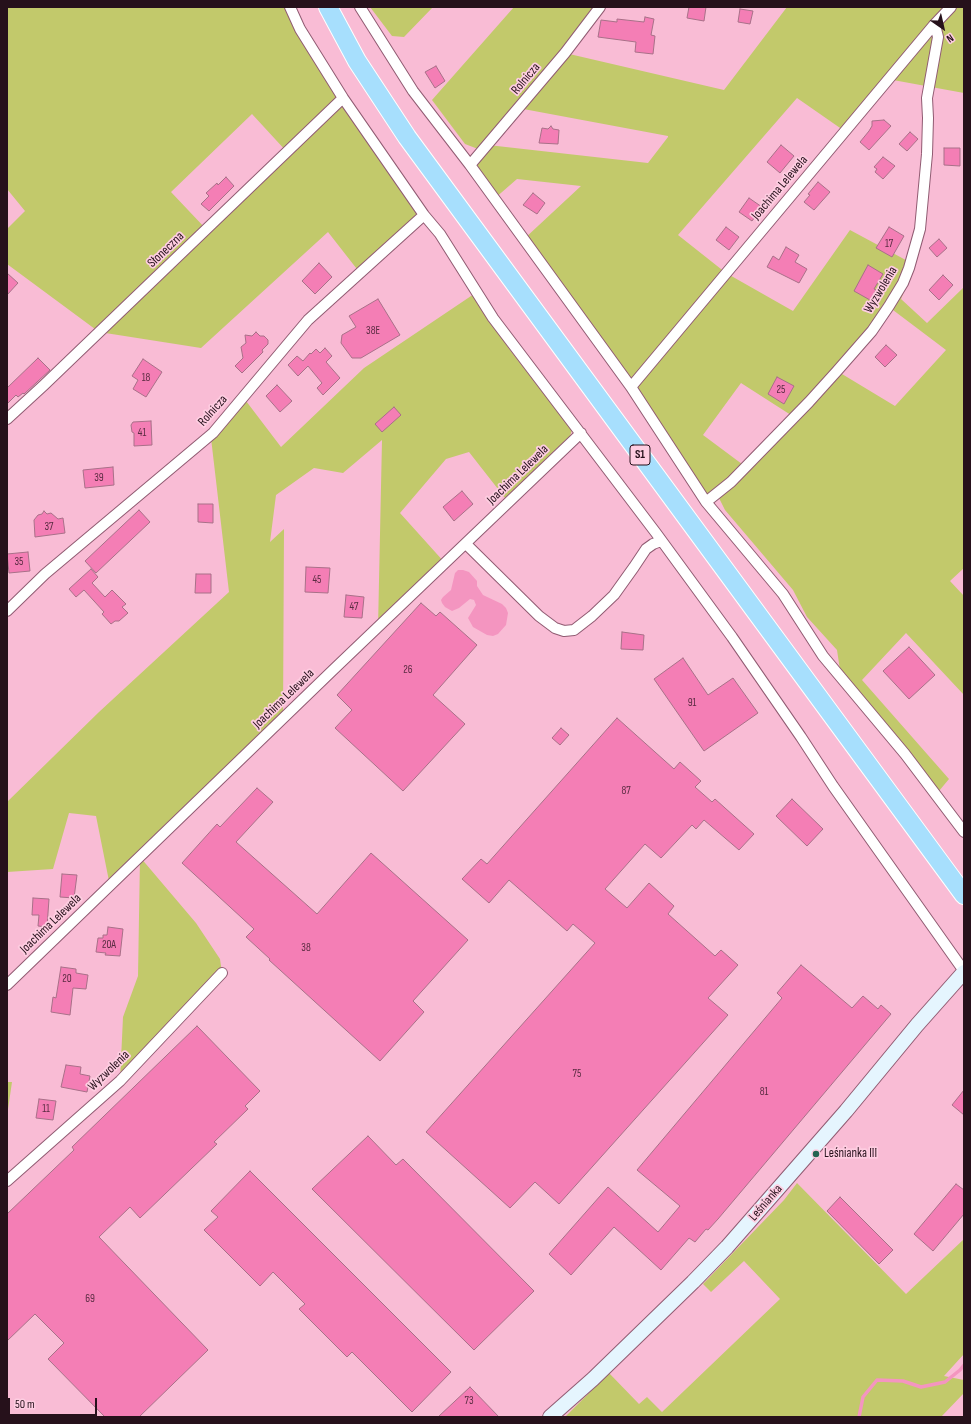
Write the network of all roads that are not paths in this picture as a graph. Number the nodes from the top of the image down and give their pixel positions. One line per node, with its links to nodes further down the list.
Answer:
1 (290, 7): 7 (street)
2 (328, 7): 18 (highway, S1)
3 (360, 7): 8 (street)
4 (600, 7): 8 (street, Rolnicza)
5 (951, 7): 6 (street, Joachima Lelewela)
6 (933, 26): 10 (street, Joachima Lelewela); 13 (street, Wyzwolenia)
7 (343, 98): 9 (street); 11 (street, Słoneczna)
8 (470, 165): 10 (street)
9 (424, 215): 12 (street); 16 (street, Rolnicza)
10 (631, 386): 13 (street)
11 (7, 419)
12 (581, 433): 14 (street); 15 (street, Joachima Lelewela)
13 (706, 502): 17 (street)
14 (662, 541): 15 (street); 19 (street)
15 (466, 544): 21 (street, Joachima Lelewela)
16 (7, 611)
17 (964, 832)
18 (964, 895)
19 (964, 971): 23 (street, Leśnianka)
20 (222, 973): 22 (street, Wyzwolenia)
21 (7, 985)
22 (7, 1181)
23 (550, 1417)

